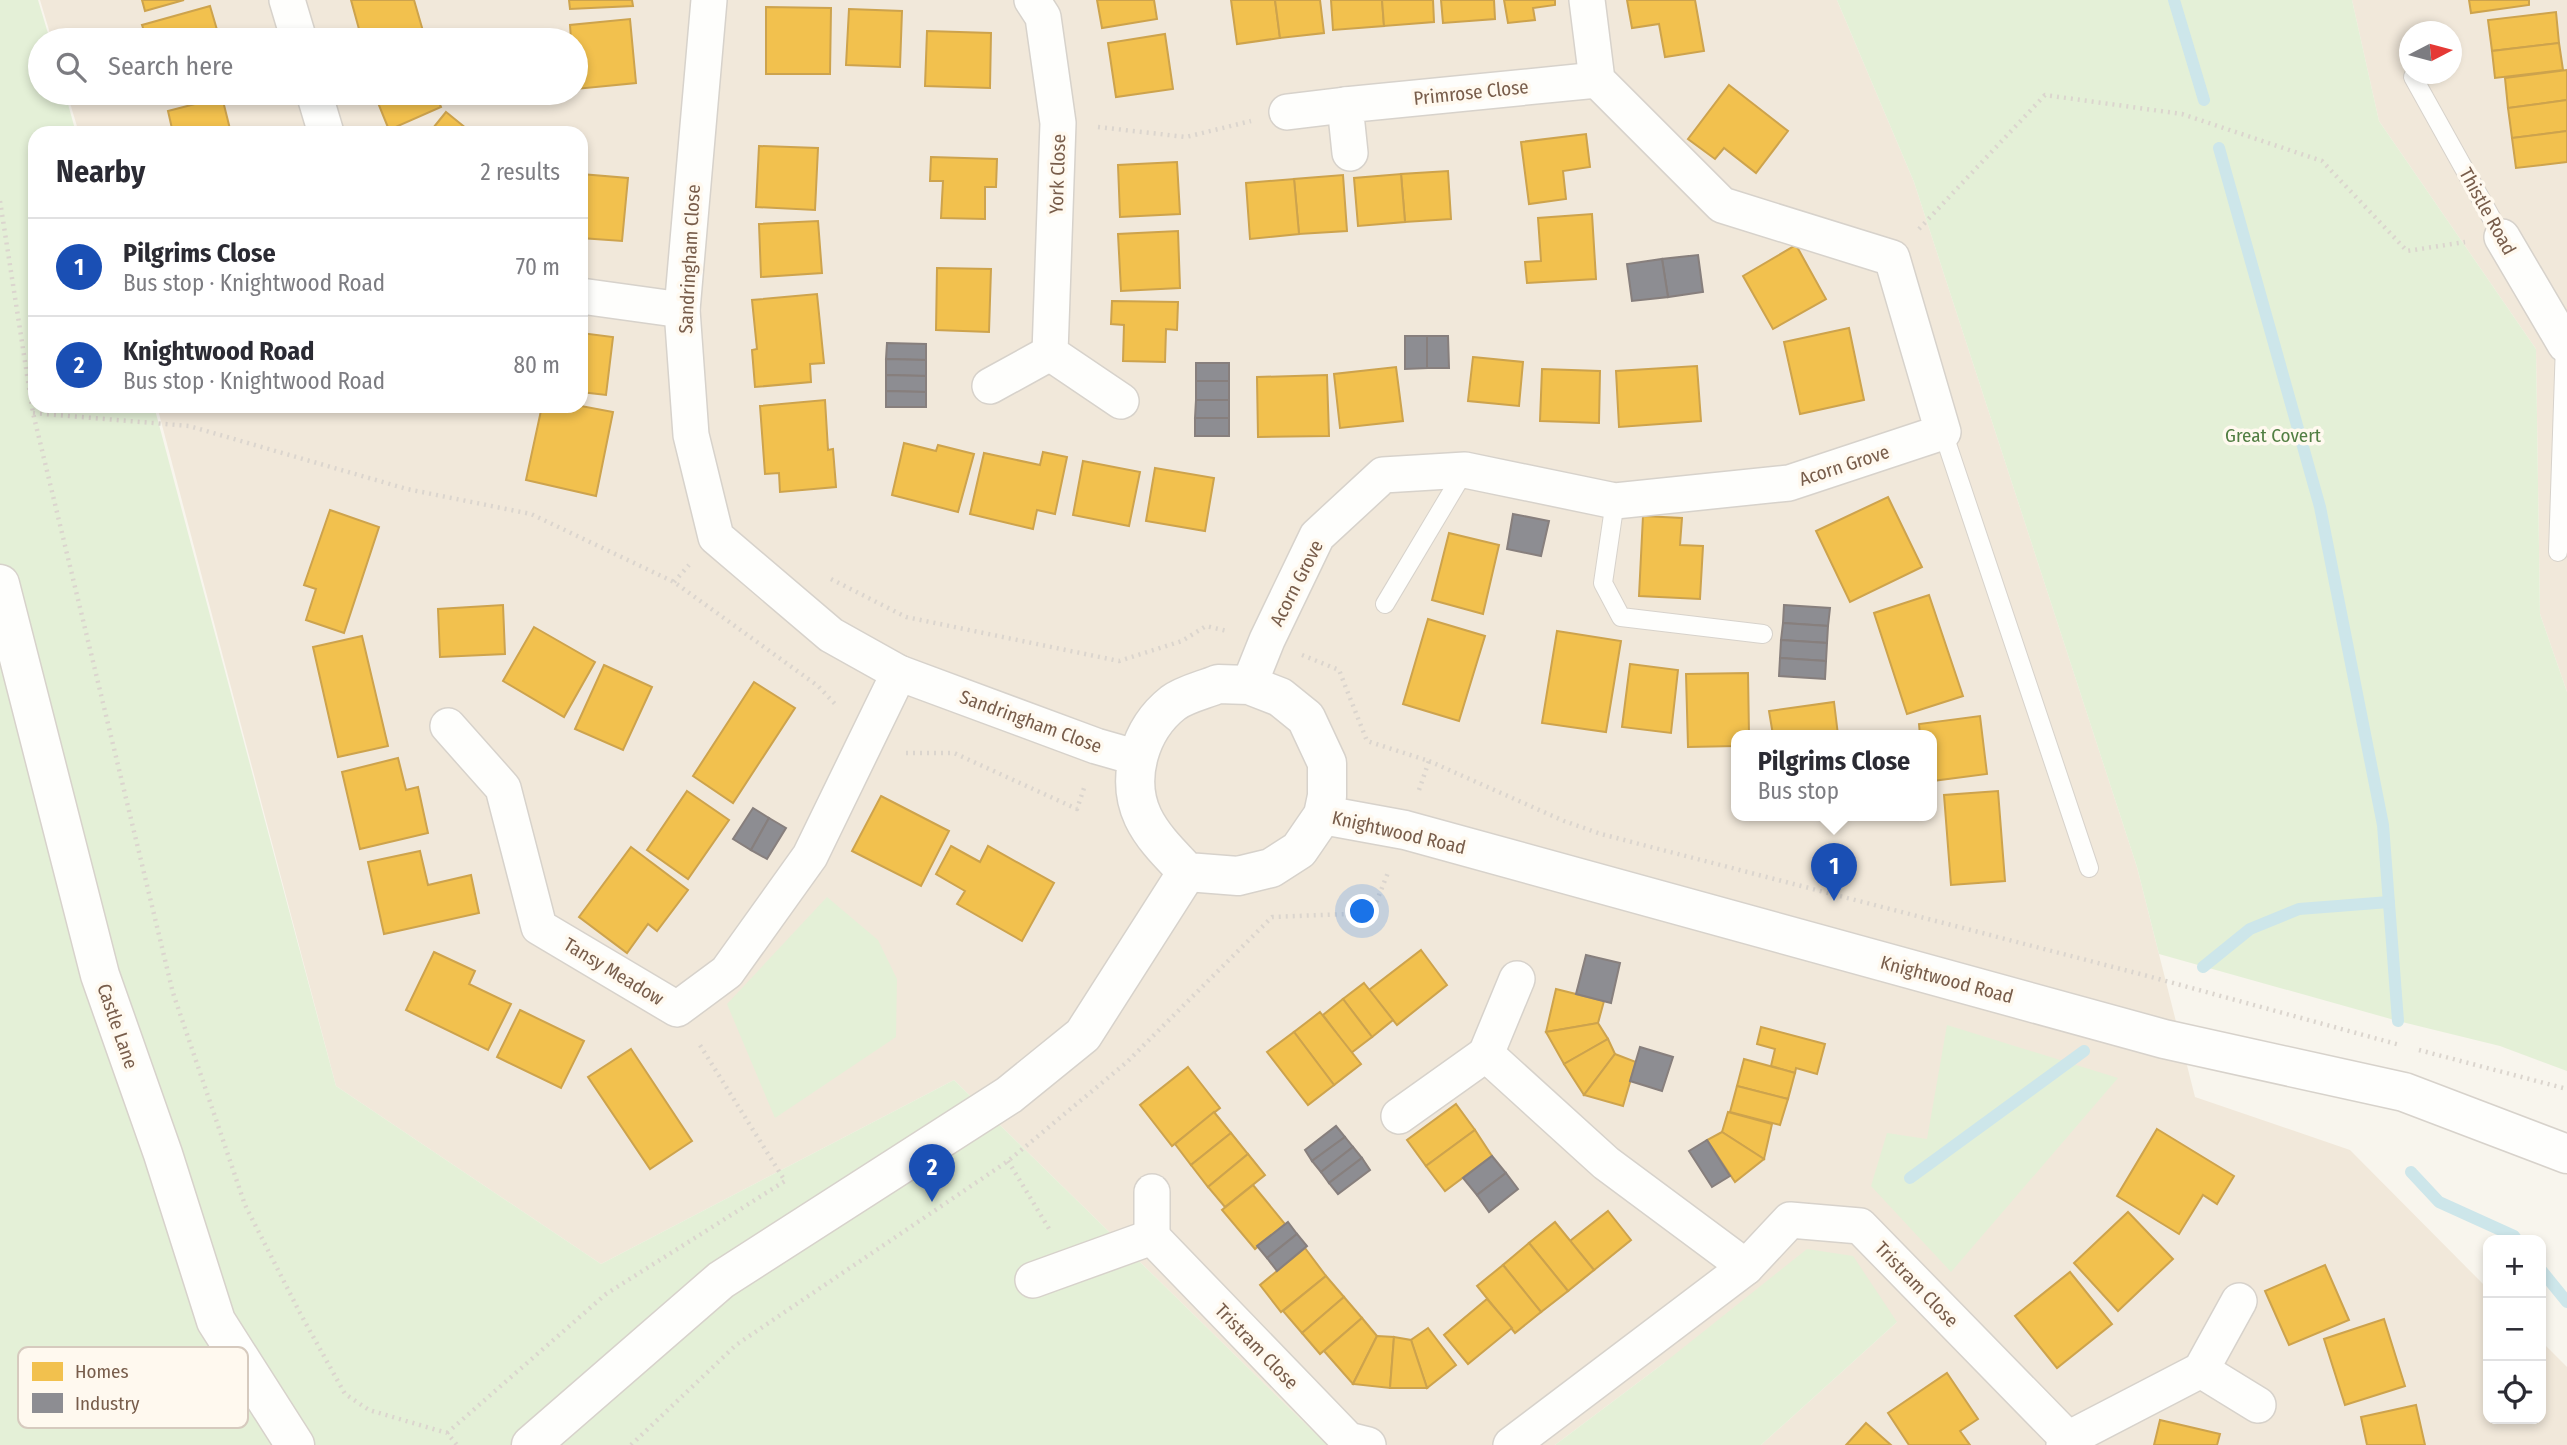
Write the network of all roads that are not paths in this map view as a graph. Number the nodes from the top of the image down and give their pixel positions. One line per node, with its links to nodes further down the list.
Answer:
1 (287, 0): 5 (street)
2 (709, 0): 15 (street, Sandringham Close)
3 (1032, 0): 17 (street, York Close)
4 (1587, 0): 6 (street)
5 (295, 28)
6 (1597, 80): 8 (street, Primrose Close); 20 (street)
7 (2417, 84): 13 (lane, Thistle Road)
8 (1345, 104): 10 (street, Primrose Close); 12 (street)
9 (318, 105): 11 (street)
10 (1287, 112)
11 (324, 126)
12 (1350, 153)
13 (2502, 237): 16 (street, Thistle Road)
14 (588, 297): 15 (street)
15 (682, 310): 27 (street, Sandringham Close)
16 (2566, 344): 23 (lane, Thistle Road)
17 (1050, 353): 18 (street); 19 (street)
18 (990, 386)
19 (1121, 401)
20 (1944, 432): 22 (street, Acorn Grove); 32 (lane)
21 (1465, 470): 22 (street, Acorn Grove); 25 (lane); 28 (street, Acorn Grove)
22 (1615, 501): 26 (lane)
23 (2558, 552)
24 (0, 584): 43 (street, Castle Lane)
25 (1385, 604)
26 (1763, 634)
27 (899, 673): 29 (street, Tansy Meadow); 30 (street, Sandringham Close)
28 (1249, 685): 30 (street, Knightwood Road); 31 (street, Knightwood Road)
29 (448, 726)
30 (1138, 758): 33 (street, Knightwood Road)
31 (1323, 815): 33 (street, Knightwood Road); 37 (street, Knightwood Road)
32 (2090, 868)
33 (1187, 872): 49 (street)
34 (1517, 979): 35 (street)
35 (1486, 1054): 36 (street); 40 (street)
36 (1399, 1116)
37 (2567, 1154)
38 (1152, 1192): 39 (street)
39 (1152, 1237): 41 (street); 50 (street, Tristram Close)
40 (1746, 1267): 47 (street, Tristram Close); 51 (street, Tristram Close)
41 (1032, 1280)
42 (2239, 1301): 44 (street)
43 (233, 1347)
44 (2201, 1370): 46 (street); 47 (street)
45 (248, 1371): 48 (street, Castle Lane)
46 (2258, 1405)
47 (2066, 1442)
48 (295, 1445)
49 (531, 1445)
50 (1368, 1445)
51 (1511, 1445)

